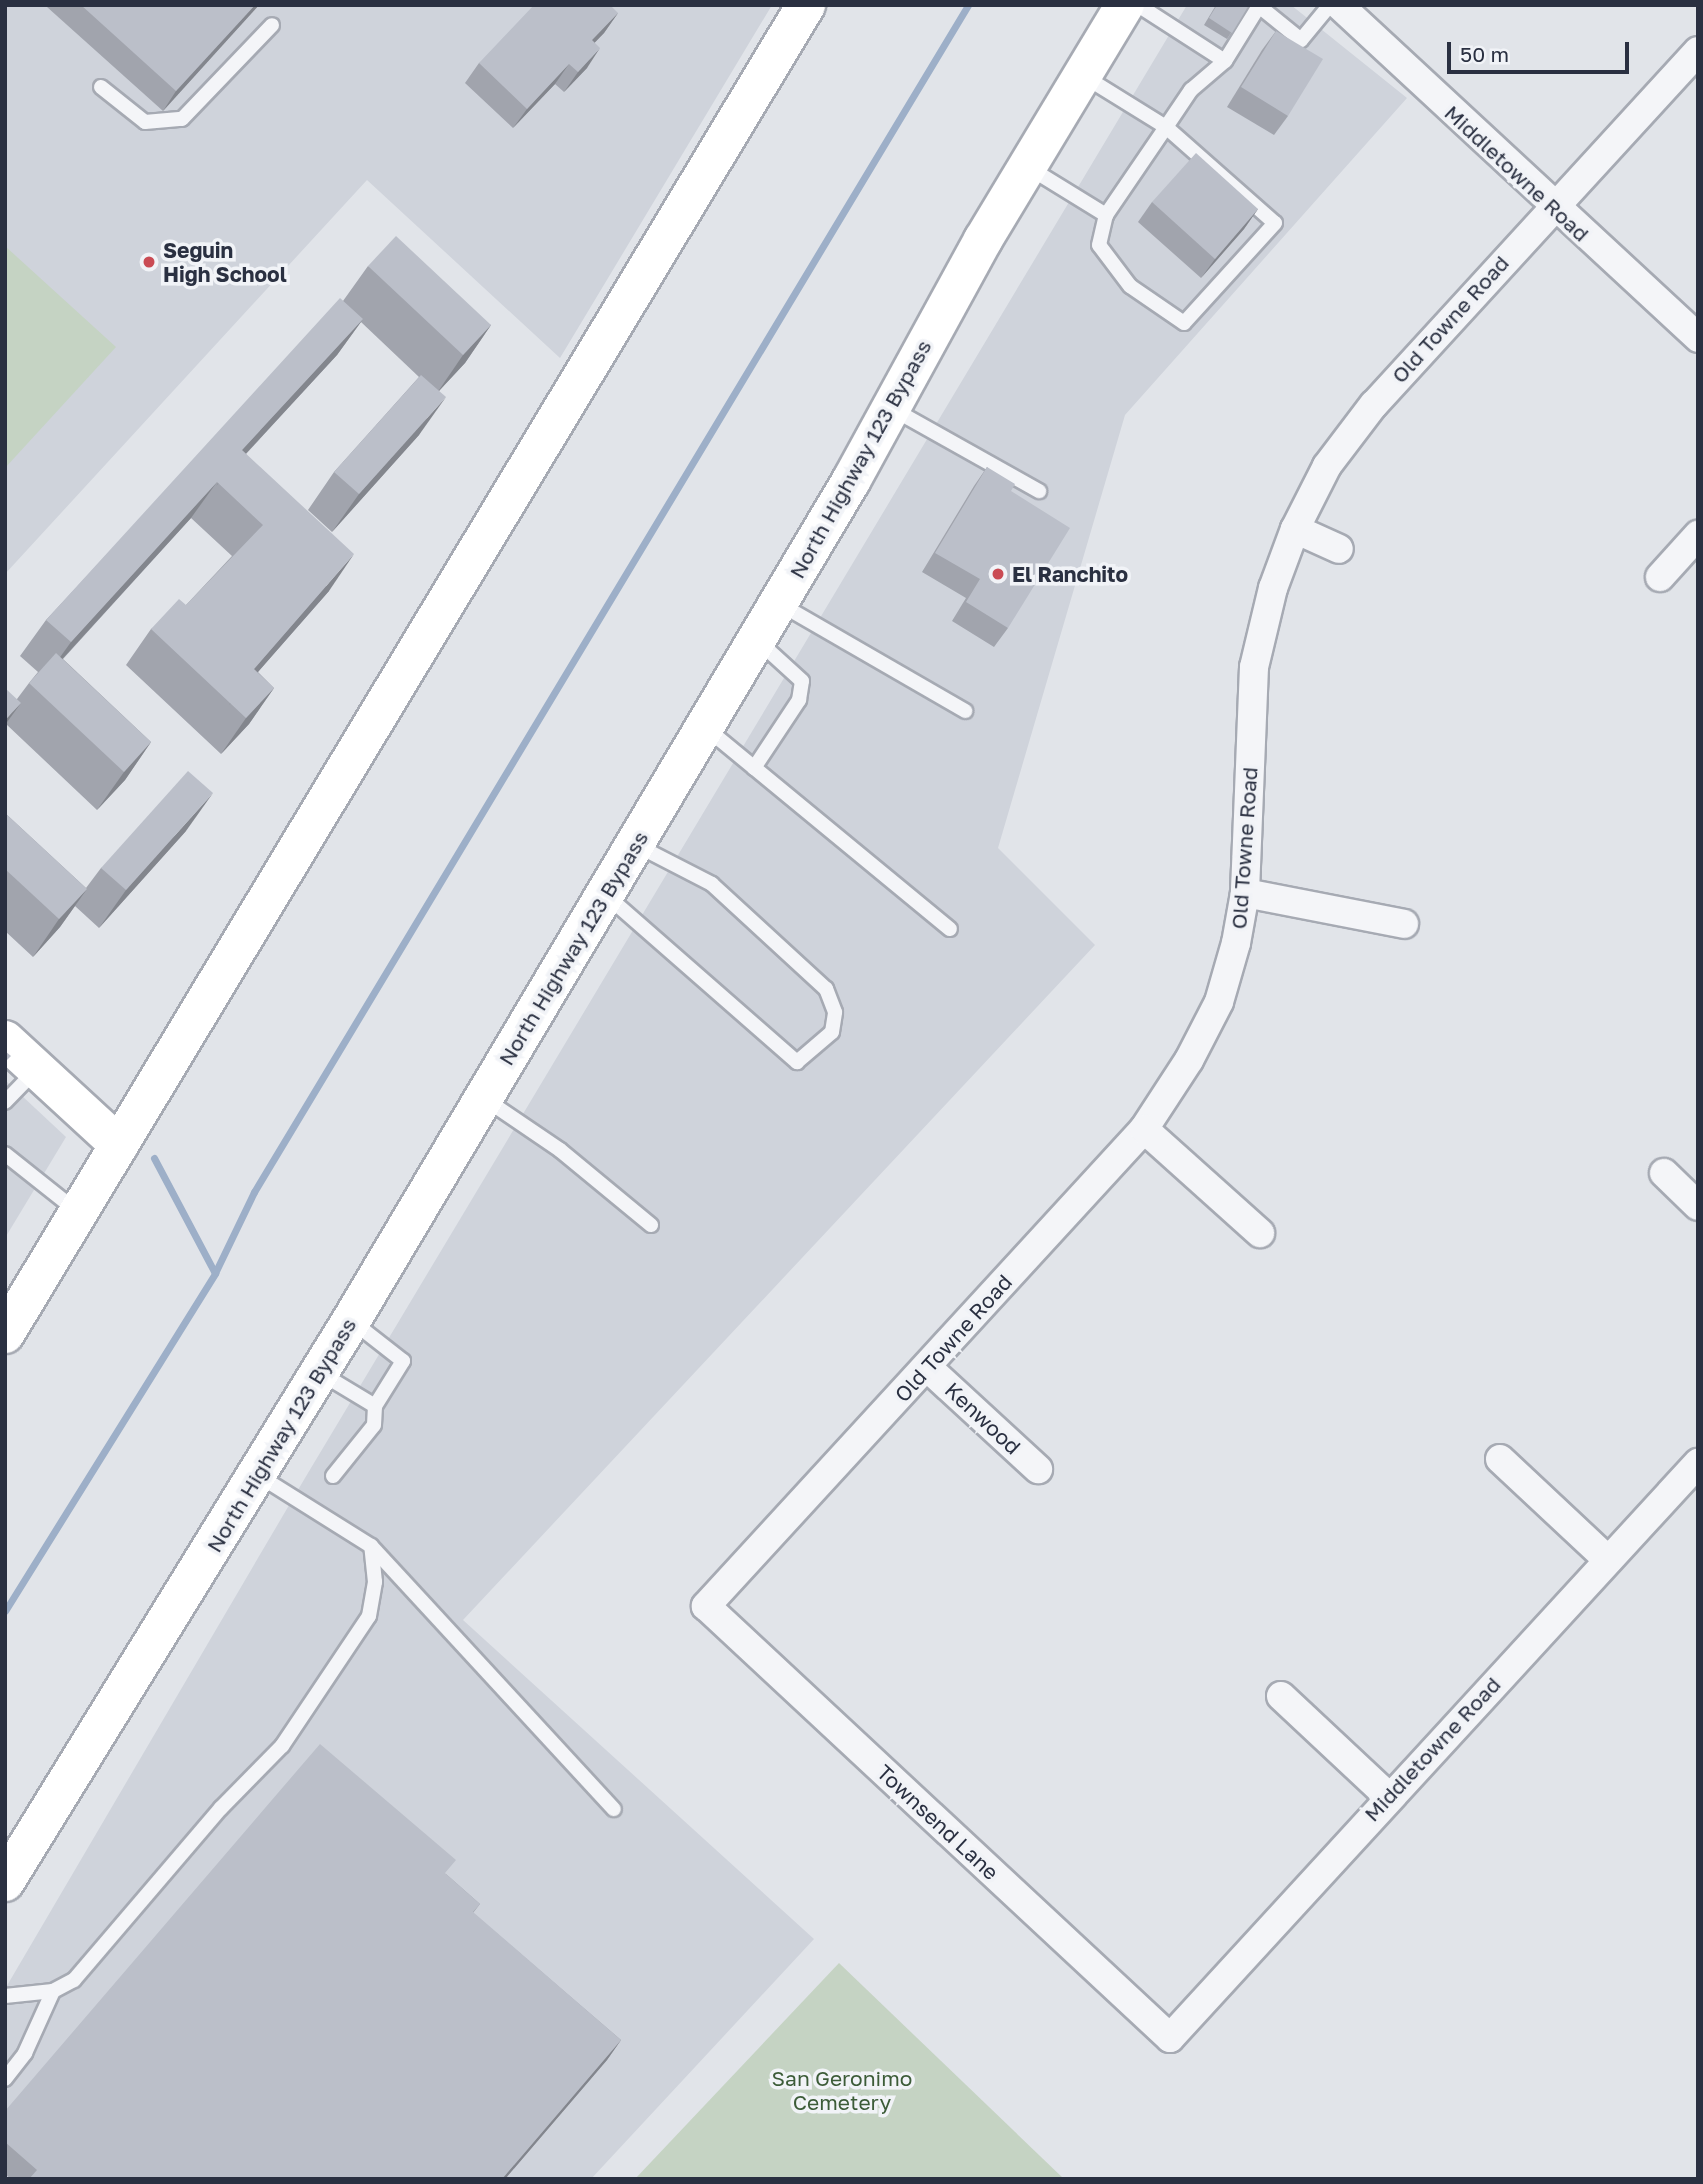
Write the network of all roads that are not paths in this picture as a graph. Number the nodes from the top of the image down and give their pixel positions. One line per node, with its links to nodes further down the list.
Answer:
1 (806, 5): 37 (main road)
2 (1138, 5): 8 (lane)
3 (1330, 5): 8 (lane)
4 (1339, 5): 13 (street, Middletowne Road)
5 (1114, 15): 9 (main road, North Highway 123 Bypass)
6 (272, 25): 10 (lane)
7 (1698, 51): 13 (street, Old Towne Road)
8 (1225, 61): 11 (lane)
9 (1082, 75): 11 (lane); 12 (main road, North Highway 123 Bypass)
10 (101, 87)
11 (1166, 128): 14 (lane); 14 (lane)
12 (1027, 166): 14 (lane); 16 (main road, North Highway 123 Bypass)
13 (1552, 207): 15 (street, Middletowne Road); 18 (street, Old Towne Road)
14 (1106, 215)
15 (1698, 338)
16 (890, 407): 17 (lane); 22 (main road, North Highway 123 Bypass)
17 (1039, 491)
18 (1295, 529): 20 (street); 28 (street, Old Towne Road)
19 (1698, 535): 21 (street)
20 (1339, 549)
21 (1660, 577)
22 (779, 603): 23 (main road, North Highway 123 Bypass); 24 (lane)
23 (757, 640): 25 (main road, North Highway 123 Bypass); 26 (lane)
24 (965, 711)
25 (705, 727): 26 (lane); 27 (main road, North Highway 123 Bypass)
26 (754, 768): 31 (lane)
27 (635, 844): 29 (main road, North Highway 123 Bypass); 29 (lane)
28 (1245, 893): 30 (street); 36 (street, Old Towne Road)
29 (606, 894): 34 (main road, North Highway 123 Bypass)
30 (1404, 923)
31 (950, 929)
32 (5, 1040): 33 (main road)
33 (37, 1069): 35 (lane); 37 (main road)
34 (484, 1098): 42 (lane); 44 (main road, North Highway 123 Bypass)
35 (5, 1102)
36 (1144, 1129): 43 (street); 46 (street, Old Towne Road)
37 (119, 1145): 41 (main road)
38 (5, 1154): 41 (lane)
39 (1664, 1173): 40 (street)
40 (1698, 1206)
41 (78, 1212): 45 (main road)
42 (651, 1225)
43 (1260, 1233)
44 (351, 1321): 47 (main road, North Highway 123 Bypass); 48 (lane)
45 (5, 1334)
46 (927, 1367): 51 (street, Kenwood); 56 (street, Old Towne Road)
47 (320, 1373): 48 (lane); 52 (main road, North Highway 123 Bypass)
48 (375, 1406): 53 (lane)
49 (1500, 1459): 55 (street)
50 (1698, 1463): 55 (street, Middletowne Road)
51 (1038, 1469)
52 (258, 1475): 54 (lane); 60 (main road, North Highway 123 Bypass)
53 (333, 1476)
54 (371, 1546): 59 (lane); 61 (lane)
55 (1608, 1560): 58 (street, Middletowne Road)
56 (706, 1606): 63 (street, Townsend Lane)
57 (1281, 1696): 58 (street)
58 (1388, 1796): 63 (street, Middletowne Road)
59 (614, 1809)
60 (5, 1882)
61 (53, 1992): 62 (lane); 64 (lane)
62 (5, 1996)
63 (1170, 2038)
64 (5, 2079)

